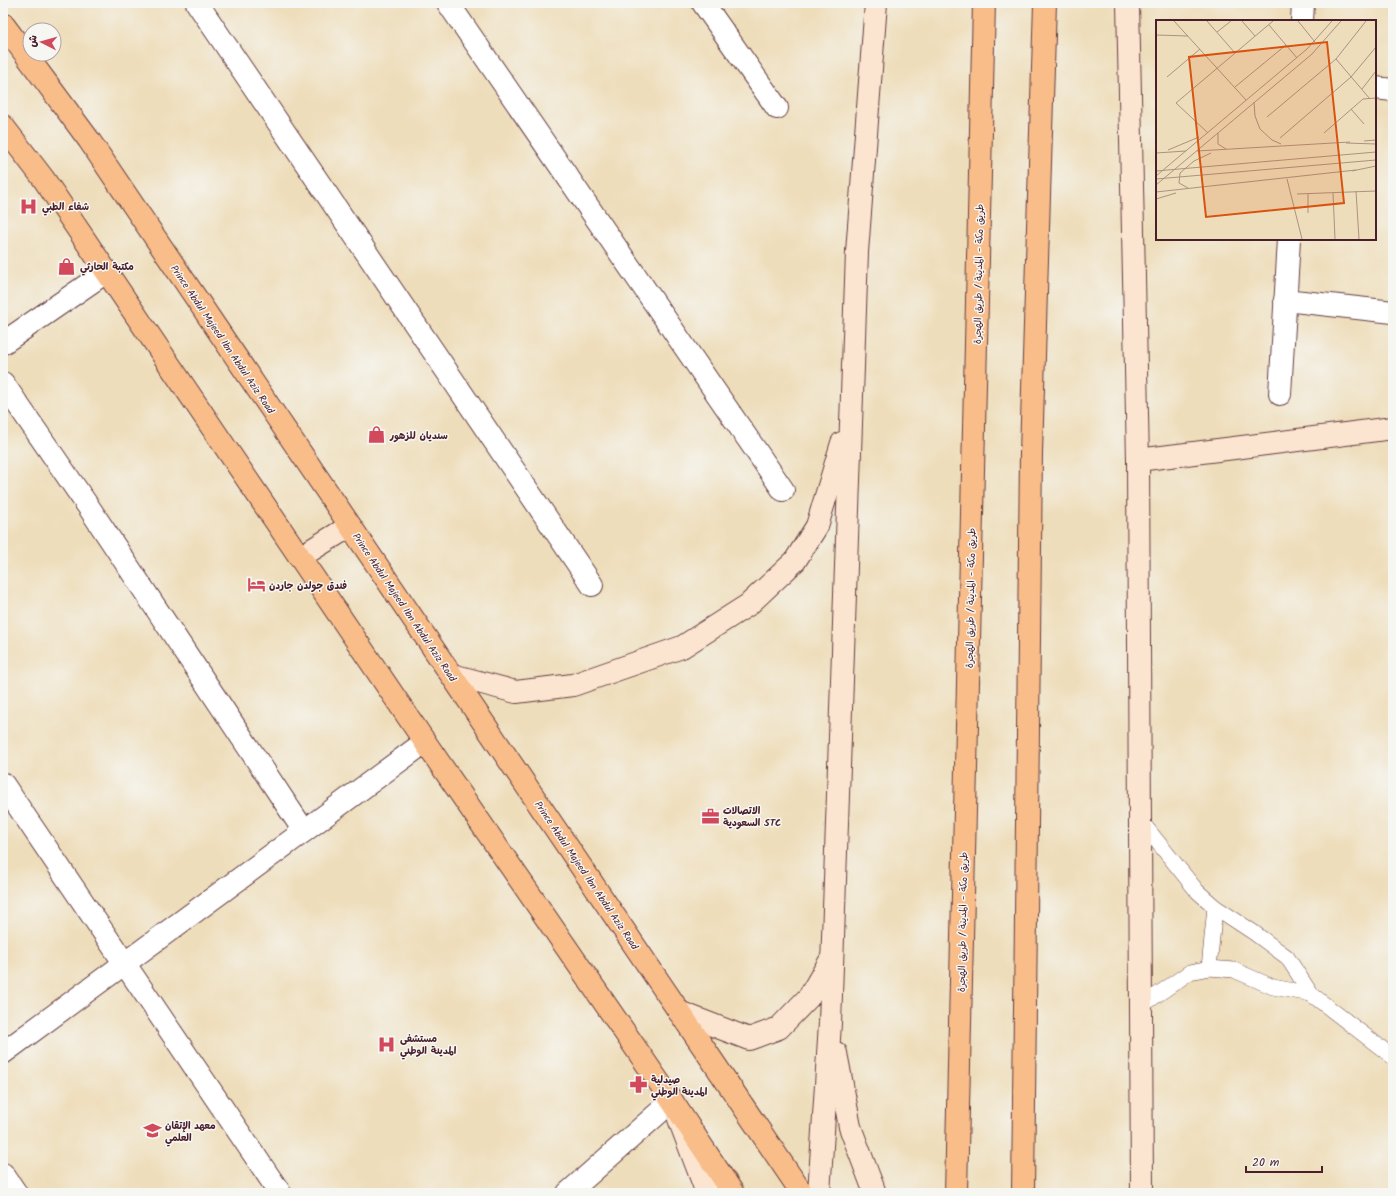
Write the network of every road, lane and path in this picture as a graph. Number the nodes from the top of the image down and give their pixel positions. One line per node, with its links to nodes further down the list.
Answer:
1 (197, 3): 28 (street)
2 (448, 3): 25 (street)
3 (703, 3): 13 (street)
4 (876, 3): 22 (main road)
5 (984, 3): 46 (main road, طريق مكة - المدينة / طريق الهجرة)
6 (1045, 3): 55 (main road)
7 (1128, 3): 24 (main road)
8 (1303, 3): 9 (street)
9 (1302, 20)
10 (3, 24): 26 (main road, Prince Abdul Majeed Ibn Abdul Aziz Road)
11 (1376, 88): 12 (street)
12 (1393, 90)
13 (776, 108)
14 (3, 126): 16 (main road)
15 (1289, 240): 17 (street)
16 (106, 272): 19 (street); 27 (main road)
17 (1286, 300): 18 (street); 21 (street)
18 (1393, 312)
19 (3, 343)
20 (3, 383): 33 (street)
21 (1280, 394)
22 (851, 413): 29 (main road); 35 (main road)
23 (1393, 428): 24 (main road)
24 (1138, 460): 32 (main road)
25 (783, 490)
26 (350, 526): 27 (main road); 29 (main road, Prince Abdul Majeed Ibn Abdul Aziz Road)
27 (300, 557): 30 (main road)
28 (592, 585)
29 (452, 675): 40 (main road, Prince Abdul Majeed Ibn Abdul Aziz Road)
30 (425, 742): 33 (street); 44 (main road)
31 (5, 791): 36 (street)
32 (1140, 820): 34 (lane); 39 (main road)
33 (304, 831): 36 (street)
34 (1215, 907): 37 (lane); 38 (lane)
35 (832, 958): 40 (main road); 41 (main road)
36 (124, 964): 42 (street); 48 (street)
37 (1209, 968): 38 (lane); 39 (lane)
38 (1311, 994): 43 (lane)
39 (1141, 1006): 56 (main road)
40 (679, 1012): 52 (main road, Prince Abdul Majeed Ibn Abdul Aziz Road)
41 (830, 1023): 53 (main road); 54 (main road)
42 (3, 1053)
43 (1393, 1058)
44 (672, 1101): 49 (street); 50 (main road); 51 (main road)
45 (3, 1174): 47 (street)
46 (956, 1191)
47 (16, 1193)
48 (280, 1193)
49 (568, 1193)
50 (707, 1193)
51 (733, 1193)
52 (802, 1193)
53 (819, 1193)
54 (875, 1193)
55 (1023, 1193)
56 (1142, 1193)

